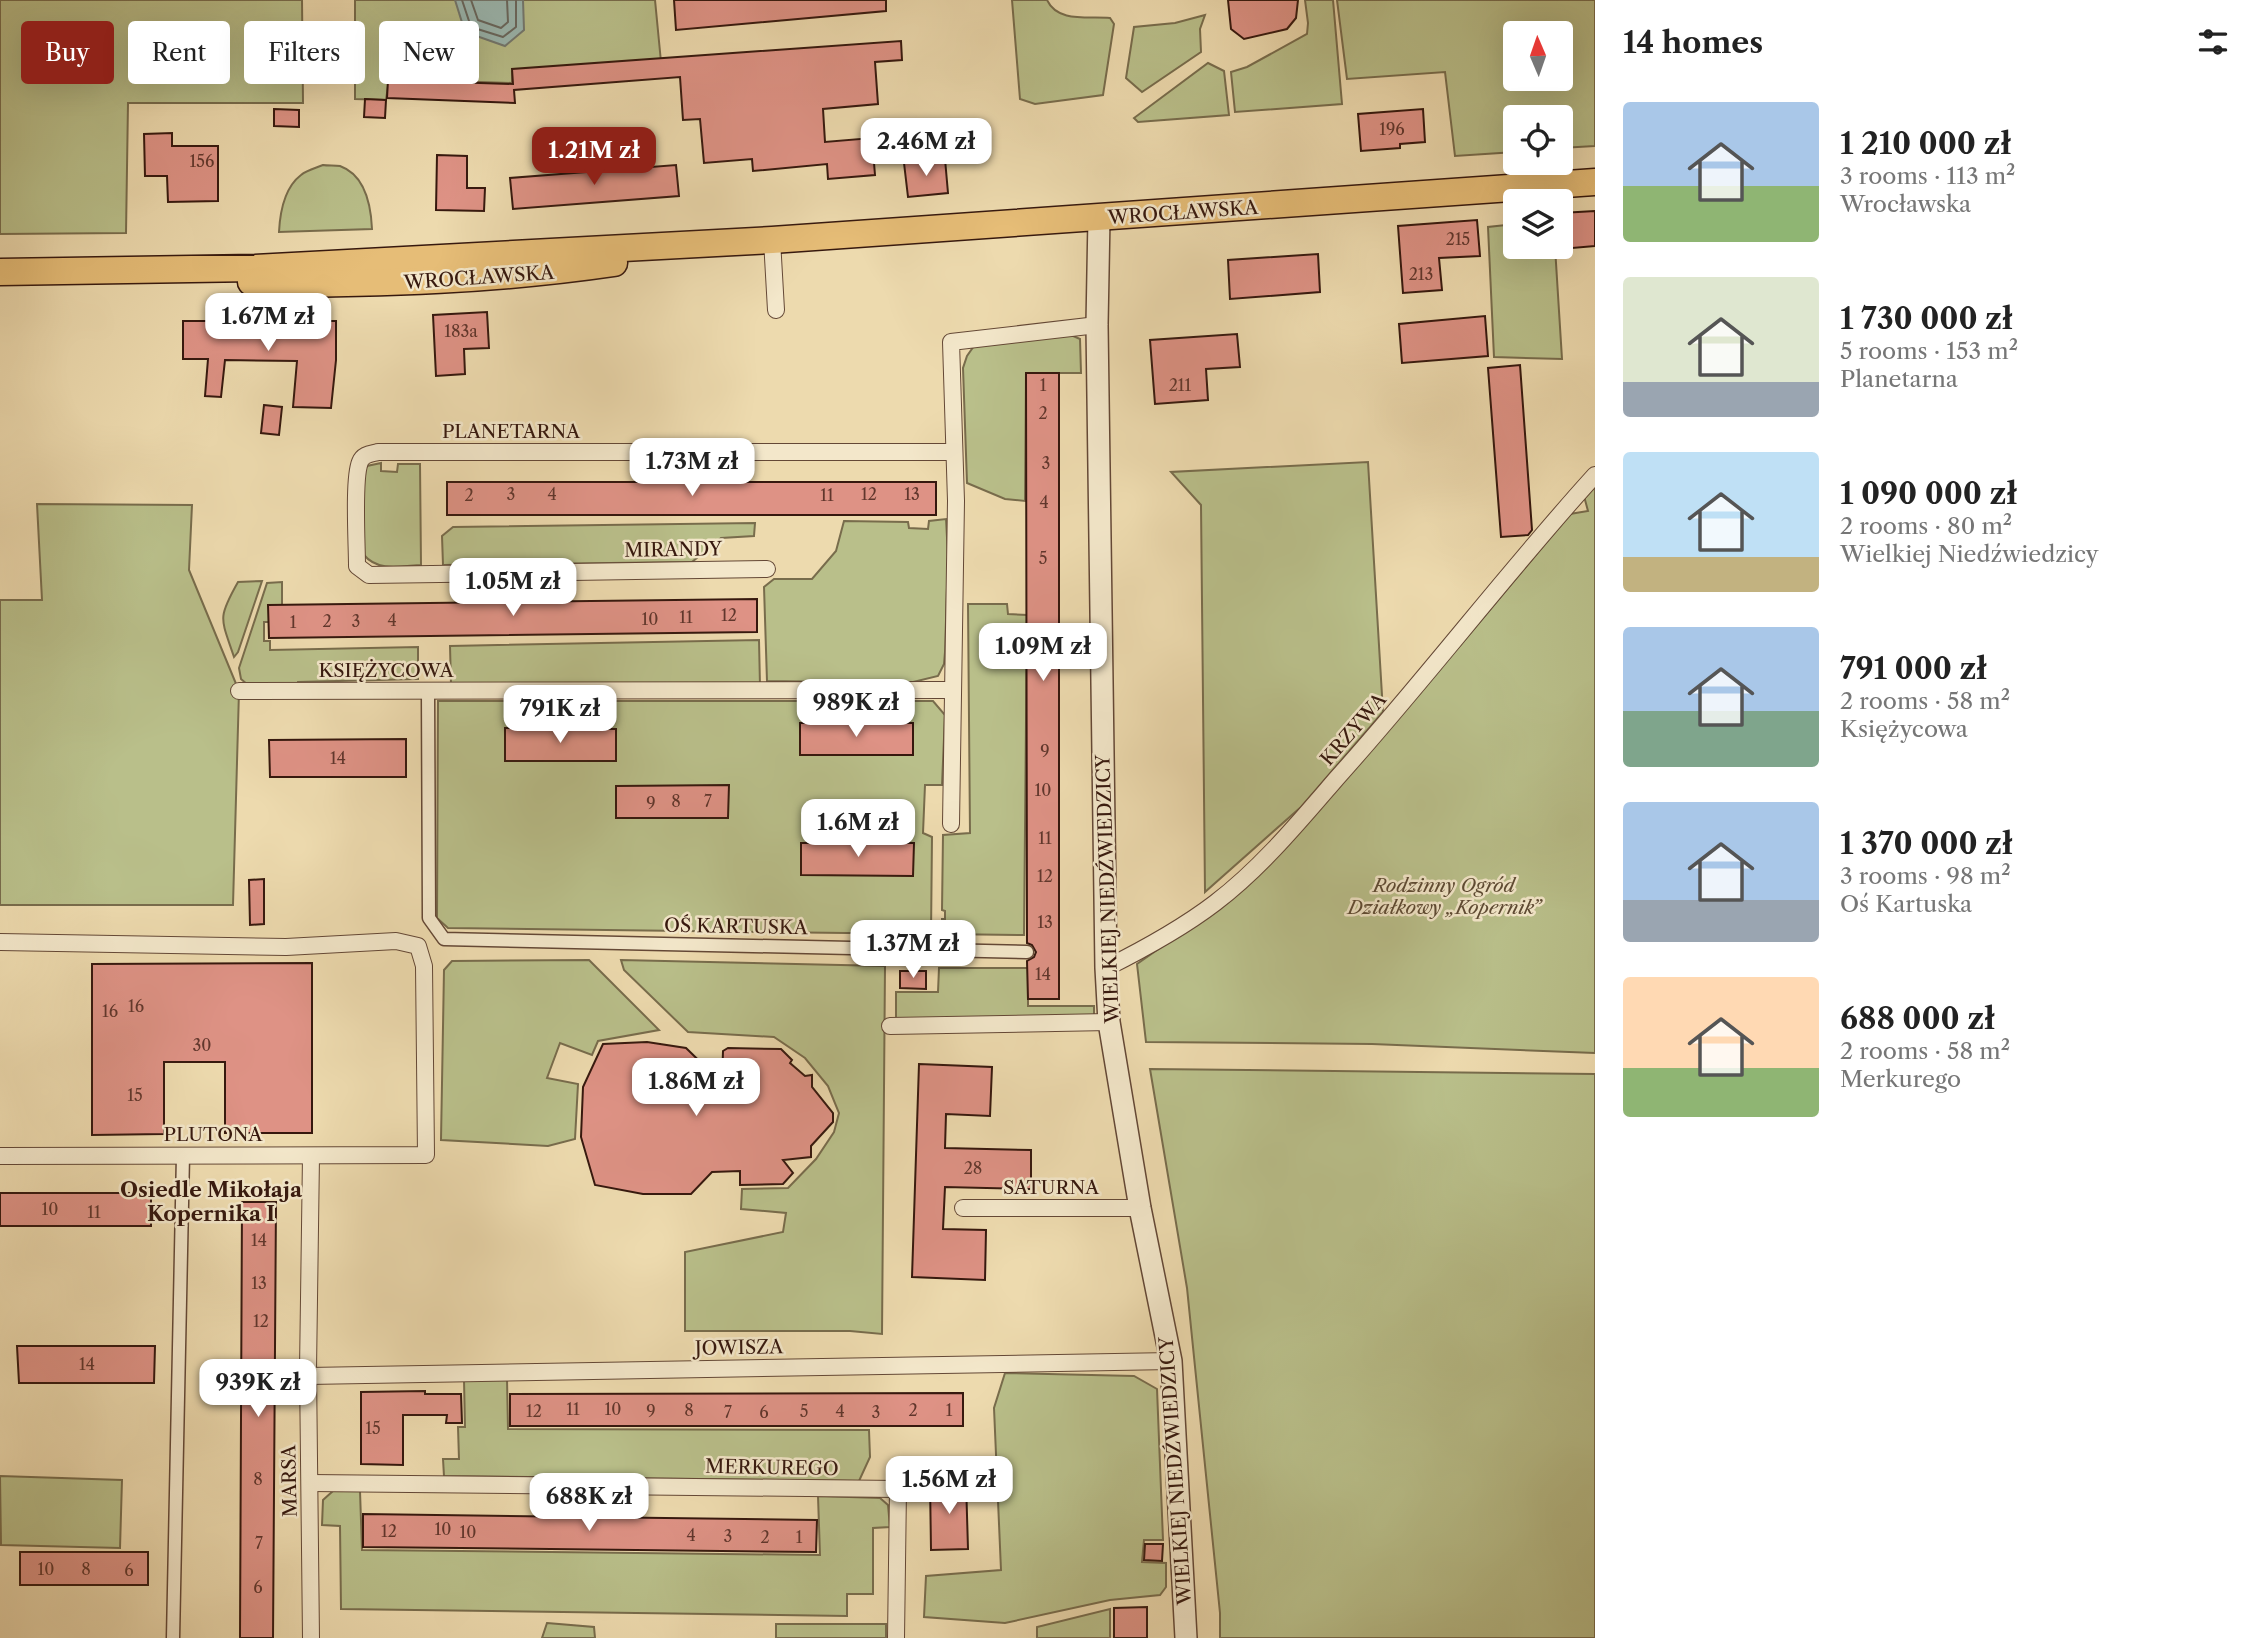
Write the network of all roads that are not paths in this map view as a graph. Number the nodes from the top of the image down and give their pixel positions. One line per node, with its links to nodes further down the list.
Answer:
1 (1595, 182): 2 (main road, WROCŁAWSKA)
2 (1099, 218): 3 (main road, WROCŁAWSKA); 6 (street, WIELKIEJ NIEDŹWIEDZICY)
3 (772, 240): 4 (main road, WROCŁAWSKA); 5 (street)
4 (0, 272)
5 (776, 310)
6 (1097, 325): 7 (street); 17 (street, WIELKIEJ NIEDŹWIEDZICY)
7 (954, 452): 10 (street, PLANETARNA); 11 (street)
8 (1595, 475): 17 (street, KRZYWA)
9 (767, 569): 10 (street, MIRANDY)
10 (369, 575)
11 (952, 690): 13 (street, KSIĘŻYCOWA); 14 (street)
12 (239, 691): 13 (street, KSIĘŻYCOWA)
13 (428, 691): 16 (street, OŚ KARTUSKA)
14 (951, 824)
15 (0, 942): 22 (street, PLUTONA)
16 (1027, 952)
17 (1106, 968): 18 (street, WIELKIEJ NIEDŹWIEDZICY)
18 (1109, 1022): 19 (street); 24 (street, WIELKIEJ NIEDŹWIEDZICY)
19 (890, 1026)
20 (183, 1155): 21 (street, PLUTONA); 22 (street, PLUTONA); 28 (street)
21 (0, 1156)
22 (311, 1156): 26 (street, MARSA)
23 (963, 1208): 24 (street, SATURNA)
24 (1140, 1208): 25 (street, WIELKIEJ NIEDŹWIEDZICY)
25 (1171, 1361): 26 (street, JOWISZA); 31 (street, WIELKIEJ NIEDŹWIEDZICY)
26 (309, 1376): 27 (street, MARSA)
27 (310, 1483): 29 (street, MARSA); 30 (street, MERKUREGO)
28 (173, 1638)
29 (311, 1638)
30 (896, 1638)
31 (1186, 1638)

